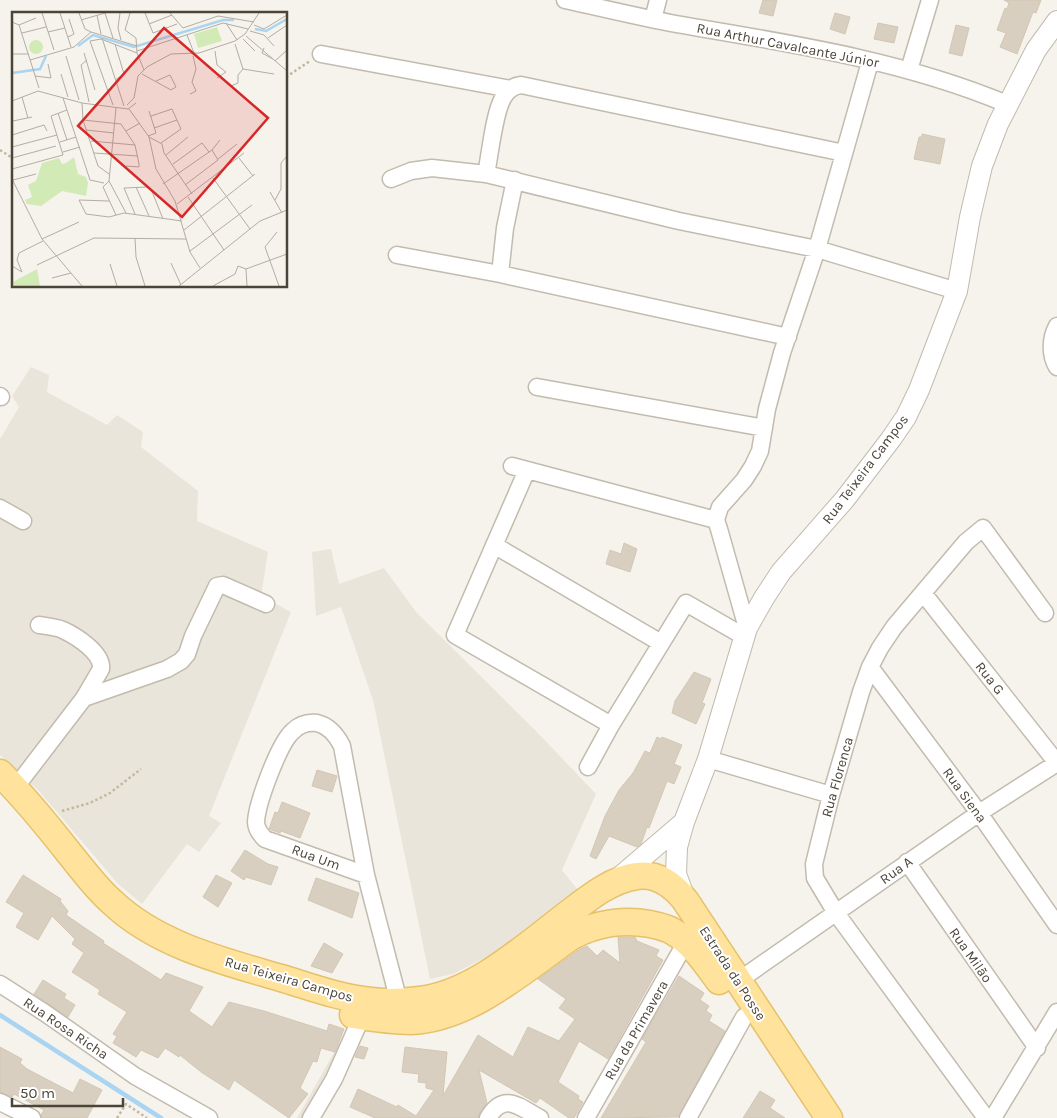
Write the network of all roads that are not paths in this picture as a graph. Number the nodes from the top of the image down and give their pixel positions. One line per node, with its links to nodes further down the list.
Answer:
1 (565, 0): 4 (street, Rua Arthur Cavalcante Júnior)
2 (658, 0): 4 (street)
3 (930, 0): 8 (street)
4 (653, 19): 7 (street, Rua Arthur Cavalcante Júnior)
5 (1057, 21): 10 (street, Rua Teixeira Campos)
6 (321, 54): 9 (street)
7 (870, 62): 8 (street, Rua Arthur Cavalcante Júnior); 11 (street)
8 (909, 70): 10 (street, Rua Arthur Cavalcante Júnior)
9 (510, 89): 11 (street); 12 (street)
10 (1007, 104): 18 (street, Rua Teixeira Campos)
11 (844, 153): 15 (street)
12 (486, 174): 13 (street); 14 (street)
13 (390, 179)
14 (515, 180): 15 (street); 17 (street)
15 (817, 249): 18 (street); 20 (street)
16 (397, 255): 17 (street)
17 (500, 274): 20 (street)
18 (957, 290): 32 (street, Rua Teixeira Campos)
19 (1055, 330): 21 (street)
20 (788, 337): 23 (street)
21 (1057, 367)
22 (537, 387): 23 (street)
23 (764, 428): 25 (street)
24 (0, 508): 26 (street)
25 (716, 520): 27 (street); 32 (street)
26 (23, 521)
27 (494, 546): 33 (street); 36 (street)
28 (923, 593): 30 (street, Rua Florenca); 34 (street, Rua Florenca); 38 (street, Rua G)
29 (266, 604): 35 (street)
30 (1045, 613)
31 (39, 625): 35 (street)
32 (746, 632): 33 (street); 37 (street, Rua Teixeira Campos)
33 (661, 643): 36 (street)
34 (870, 667): 41 (street, Rua Florenca); 42 (street, Rua Siena)
35 (84, 698): 40 (street)
36 (611, 725): 39 (street)
37 (708, 759): 41 (street); 43 (street, Rua Teixeira Campos)
38 (1057, 763): 42 (street, Rua A)
39 (588, 767)
40 (5, 785): 55 (main road, Rua Teixeira Campos); 57 (main road, Rua Teixeira Campos)
41 (831, 795): 48 (street, Rua Florenca)
42 (978, 813): 44 (street, Rua A); 50 (street, Rua Siena)
43 (684, 822): 46 (street, Rua Teixeira Campos); 47 (street, Rua Teixeira Campos)
44 (907, 862): 48 (street, Rua A); 59 (street, Rua Milão)
45 (366, 876): 45 (street, Rua Um); 55 (street)
46 (609, 886): 47 (main road, Estrada da Posse); 49 (main road); 55 (main road, Rua Teixeira Campos)
47 (685, 900): 51 (main road); 53 (main road, Estrada da Posse)
48 (836, 914): 53 (street, Rua A); 70 (street, Rua Florenca)
49 (613, 922): 51 (main road, Rua Teixeira Campos); 57 (main road, Rua Teixeira Campos)
50 (1057, 925)
51 (664, 927): 52 (main road, Estrada da Posse)
52 (686, 942): 58 (main road, Estrada da Posse); 66 (street, Rua da Primavera)
53 (738, 981): 69 (main road, Estrada da Posse)
54 (0, 984): 62 (street, Rua Rosa Richa)
55 (399, 1002)
56 (1057, 1012): 59 (street)
57 (362, 1016): 63 (street, Rua Teixeira Campos)
58 (744, 1017): 67 (street); 68 (main road, Estrada da Posse)
59 (1037, 1048): 71 (street)
60 (0, 1102): 61 (street)
61 (32, 1118)
62 (209, 1118)
63 (311, 1118)
64 (488, 1118): 65 (street)
65 (540, 1118)
66 (586, 1118)
67 (688, 1118)
68 (811, 1118)
69 (829, 1118)
70 (986, 1118)
71 (993, 1118)

